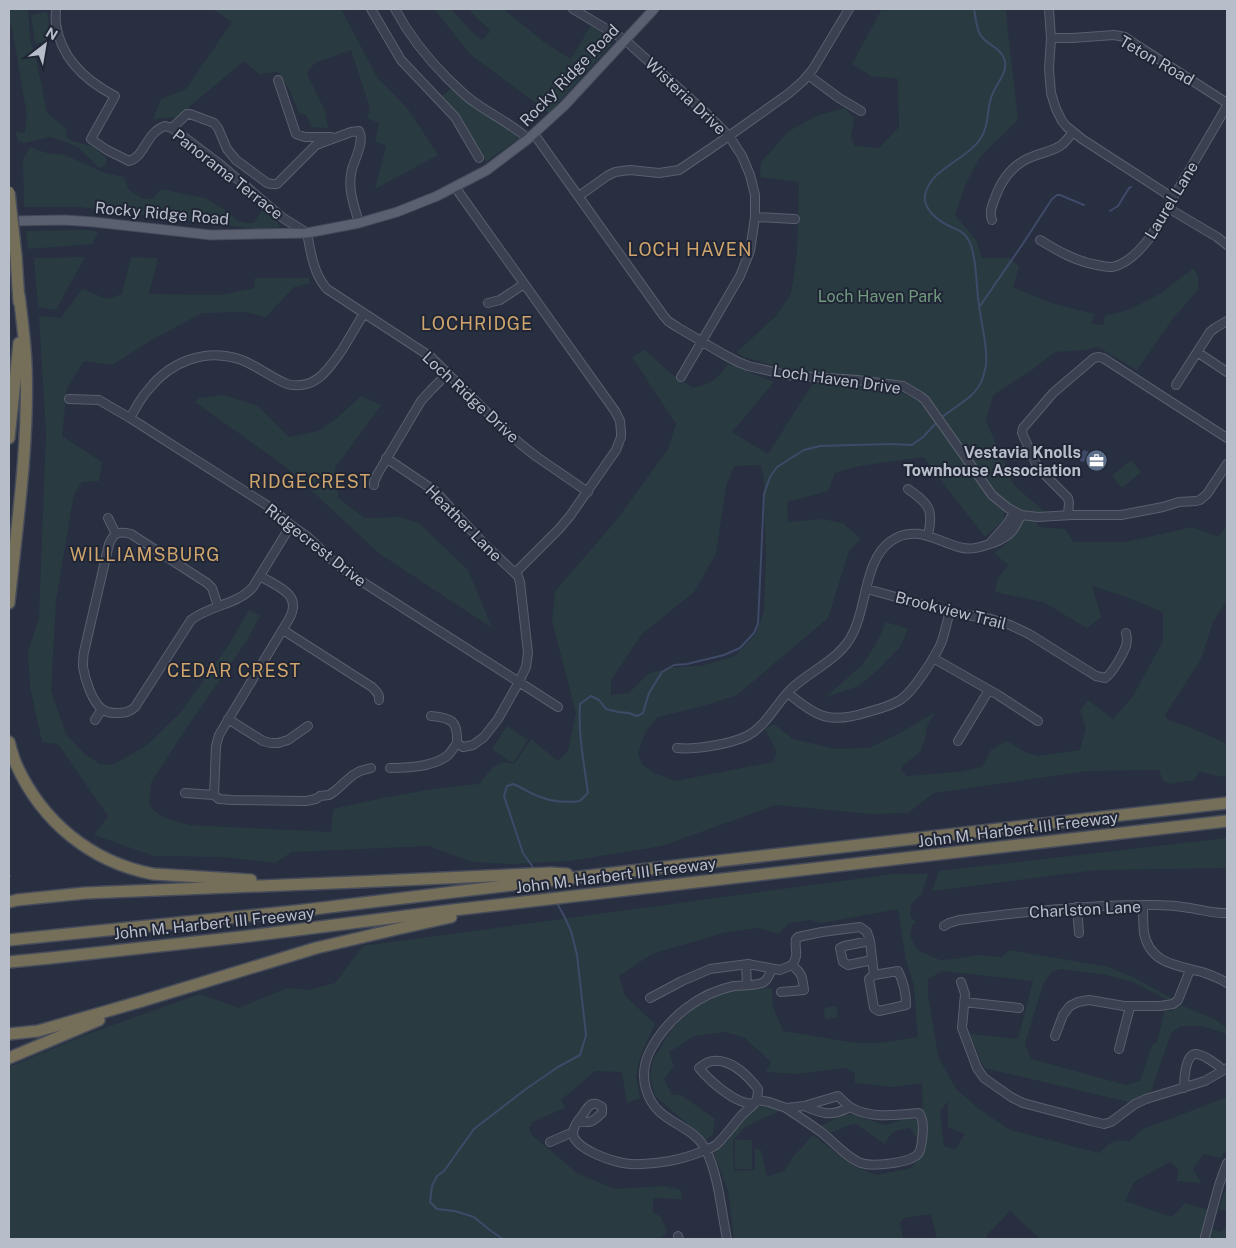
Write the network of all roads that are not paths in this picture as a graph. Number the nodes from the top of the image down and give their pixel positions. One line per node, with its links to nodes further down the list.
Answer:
1 (56, 9): 14 (street, Panorama Terrace)
2 (371, 9): 19 (street)
3 (395, 9): 17 (street, Loch Haven Drive)
4 (573, 9): 9 (street, Wisteria Drive)
5 (654, 9): 9 (main road, Rocky Ridge Road)
6 (849, 9): 10 (street)
7 (1049, 9): 8 (street)
8 (1051, 38): 12 (street, Teton Road); 15 (street)
9 (625, 40): 16 (street, Wisteria Drive); 17 (main road, Rocky Ridge Road)
10 (808, 75): 13 (street); 16 (street)
11 (278, 80): 18 (street)
12 (1227, 104): 23 (street, Laurel Lane)
13 (861, 112)
14 (172, 128): 18 (street); 30 (street, Panorama Terrace)
15 (1073, 132): 23 (street); 27 (street)
16 (729, 136): 22 (street); 25 (street, Wisteria Drive)
17 (531, 137): 20 (main road, Rocky Ridge Road); 22 (street, Loch Haven Drive)
18 (336, 138): 29 (street)
19 (479, 158)
20 (455, 187): 29 (main road, Rocky Ridge Road); 33 (street)
21 (9, 192): 34 (highway, bridge)
22 (579, 196): 38 (street, Loch Haven Drive)
23 (1173, 198): 24 (street, Laurel Lane)
24 (1168, 208): 31 (street, Laurel Lane); 32 (street)
25 (755, 218): 26 (street); 38 (street, Wisteria Drive)
26 (795, 219)
27 (992, 220)
28 (9, 221): 30 (main road, Rocky Ridge Road)
29 (359, 223): 30 (main road, Rocky Ridge Road)
30 (307, 233): 36 (street, Loch Ridge Drive)
31 (1040, 240)
32 (1227, 245)
33 (524, 284): 35 (street); 52 (street)
34 (19, 296): 46 (highway); 59 (highway)
35 (488, 303)
36 (364, 312): 41 (street, Loch Ridge Drive); 45 (street)
37 (1227, 321): 39 (street)
38 (702, 341): 42 (street, Wisteria Drive); 53 (street, Loch Haven Drive)
39 (1197, 352): 40 (street); 43 (street)
40 (1227, 372)
41 (448, 373): 48 (street); 52 (street, Loch Ridge Drive)
42 (681, 377)
43 (1176, 385)
44 (68, 399): 45 (street, Ridgecrest Drive)
45 (130, 418): 56 (street, Ridgecrest Drive)
46 (9, 438)
47 (1227, 438): 54 (street)
48 (386, 458): 50 (street); 60 (street, Heather Lane)
49 (1227, 464): 54 (street)
50 (374, 485)
51 (908, 489): 58 (street)
52 (588, 492): 60 (street)
53 (1018, 513): 54 (street); 58 (street)
54 (1068, 515)
55 (108, 518): 57 (street)
56 (291, 525): 61 (street); 70 (street, Ridgecrest Drive)
57 (116, 534): 65 (street); 75 (street)
58 (928, 535): 63 (street)
59 (13, 562): 62 (highway); 64 (highway)
60 (515, 573): 70 (street)
61 (260, 576): 65 (street); 67 (street)
62 (9, 584)
63 (867, 589): 66 (street, Brookview Trail); 72 (street)
64 (9, 603)
65 (218, 606): 75 (street)
66 (950, 612): 68 (street, Brookview Trail); 69 (street)
67 (282, 630): 73 (street); 77 (street)
68 (1126, 633)
69 (933, 658): 71 (street); 72 (street)
70 (519, 682): 74 (street, Ridgecrest Drive); 83 (street)
71 (989, 690): 79 (street); 81 (street)
72 (788, 693): 84 (street)
73 (379, 700)
74 (558, 707)
75 (102, 709): 78 (street)
76 (431, 716): 83 (street)
77 (228, 719): 80 (street); 88 (street)
78 (95, 720)
79 (1038, 721)
80 (308, 726)
81 (958, 741)
82 (9, 742): 92 (highway)
83 (457, 743): 86 (street)
84 (676, 748)
85 (371, 768): 88 (street)
86 (390, 768)
87 (185, 793): 88 (street)
88 (214, 795)
89 (1227, 803): 91 (highway, John M. Harbert III Freeway)
90 (1227, 821): 94 (highway, John M. Harbert III Freeway)
91 (519, 880): 92 (highway); 100 (highway, John M. Harbert III Freeway)
92 (357, 882): 93 (highway)
93 (9, 902)
94 (525, 902): 103 (highway, John M. Harbert III Freeway); 114 (highway)
95 (1143, 905): 96 (street, Charlston Lane); 97 (street, Charlston Lane); 107 (street)
96 (1077, 907): 98 (street, Charlston Lane); 99 (street)
97 (1227, 913)
98 (944, 926)
99 (1079, 933)
100 (9, 940)
101 (870, 941): 102 (street); 102 (street); 105 (street)
102 (872, 960): 108 (street)
103 (9, 962)
104 (746, 964): 106 (street); 111 (street); 113 (street)
105 (792, 965): 106 (street); 112 (street)
106 (771, 969): 111 (street)
107 (1190, 970): 110 (street); 116 (street)
108 (874, 975): 108 (street)
109 (961, 982): 115 (street)
110 (1227, 983)
111 (747, 985): 131 (street)
112 (781, 992)
113 (650, 998)
114 (142, 1001): 118 (highway); 121 (highway)
115 (964, 1002): 117 (street); 123 (street)
116 (1130, 1006): 119 (street); 120 (street)
117 (1019, 1008)
118 (9, 1034)
119 (1054, 1036)
120 (1119, 1049)
121 (9, 1058)
122 (1225, 1069): 123 (street); 123 (street)
123 (1184, 1088)
124 (756, 1102): 124 (street); 127 (street); 131 (street)
125 (804, 1106): 126 (street); 126 (street); 127 (street)
126 (850, 1107): 127 (street)
127 (786, 1108)
128 (578, 1121): 129 (street)
129 (573, 1132): 130 (street); 131 (street)
130 (550, 1142)
131 (706, 1150): 134 (street)
132 (1227, 1163): 133 (street)
133 (1205, 1237)
134 (727, 1239)

